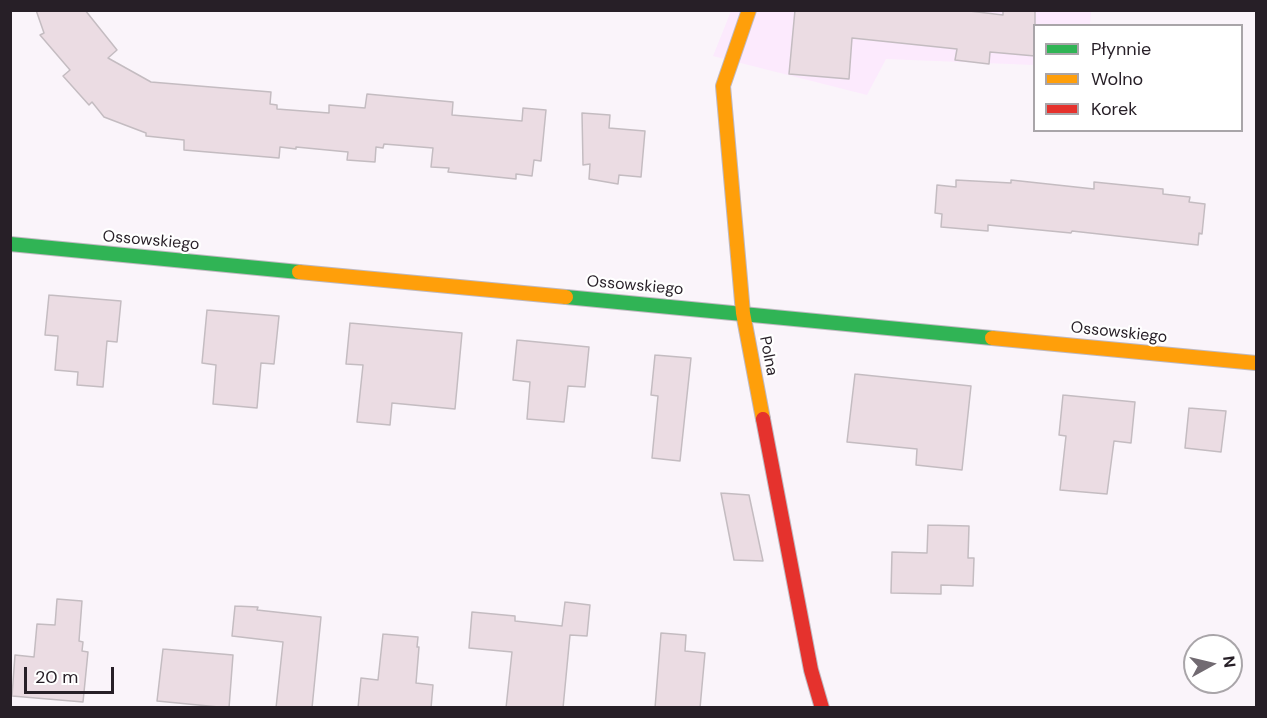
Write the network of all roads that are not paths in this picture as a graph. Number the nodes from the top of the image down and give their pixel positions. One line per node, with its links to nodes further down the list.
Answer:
1 (750, 10): 3 (street, Polna)
2 (10, 244): 3 (street, Ossowskiego)
3 (743, 313): 4 (street, Ossowskiego); 5 (street, Polna)
4 (1257, 363)
5 (822, 708)

